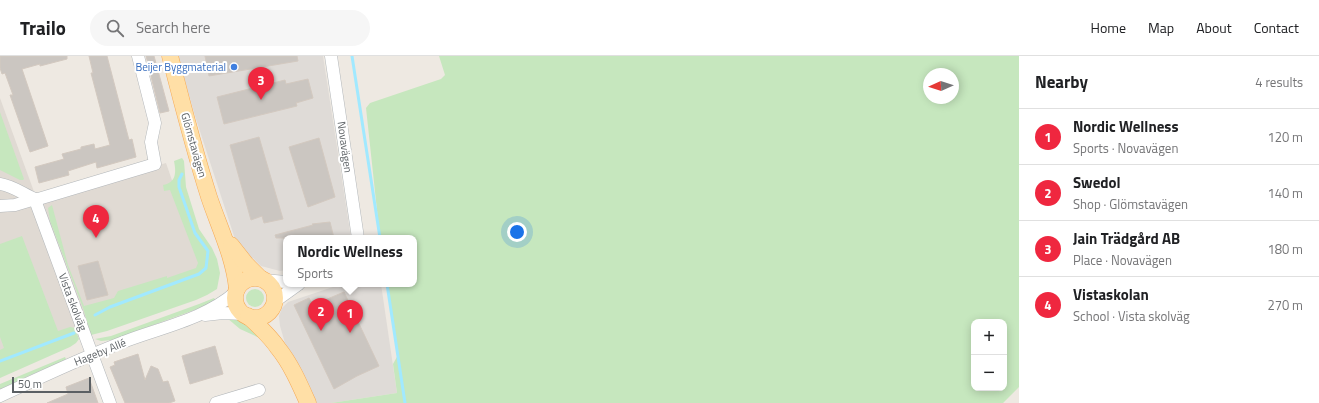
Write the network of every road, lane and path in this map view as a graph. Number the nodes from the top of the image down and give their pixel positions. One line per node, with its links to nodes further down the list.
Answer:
1 (138, 56): 5 (street)
2 (170, 56): 7 (main road, Glömstavägen)
3 (332, 56): 8 (street, Novavägen)
4 (0, 184): 5 (street)
5 (35, 200): 6 (street); 17 (street, Vista skolväg)
6 (0, 206)
7 (223, 233): 9 (main road, Glömstavägen); 12 (main road, Glömstavägen)
8 (358, 235)
9 (261, 279): 10 (street); 12 (main road); 13 (main road, Glömstavägen)
10 (283, 282)
11 (294, 287): 13 (street)
12 (236, 291): 14 (street, Hageby Allé); 15 (main road, Glömstavägen)
13 (272, 306): 15 (main road); 16 (main road, Glömstavägen)
14 (202, 315): 15 (street, Hageby Allé); 17 (street, Hageby Allé)
15 (246, 315): 16 (main road, Glömstavägen)
16 (279, 348): 22 (main road, Glömstavägen)
17 (93, 354): 19 (street, Hageby Allé); 20 (street, Vista skolväg)
18 (259, 390): 21 (street)
19 (0, 396)
20 (110, 403)
21 (216, 403)
22 (308, 403)

